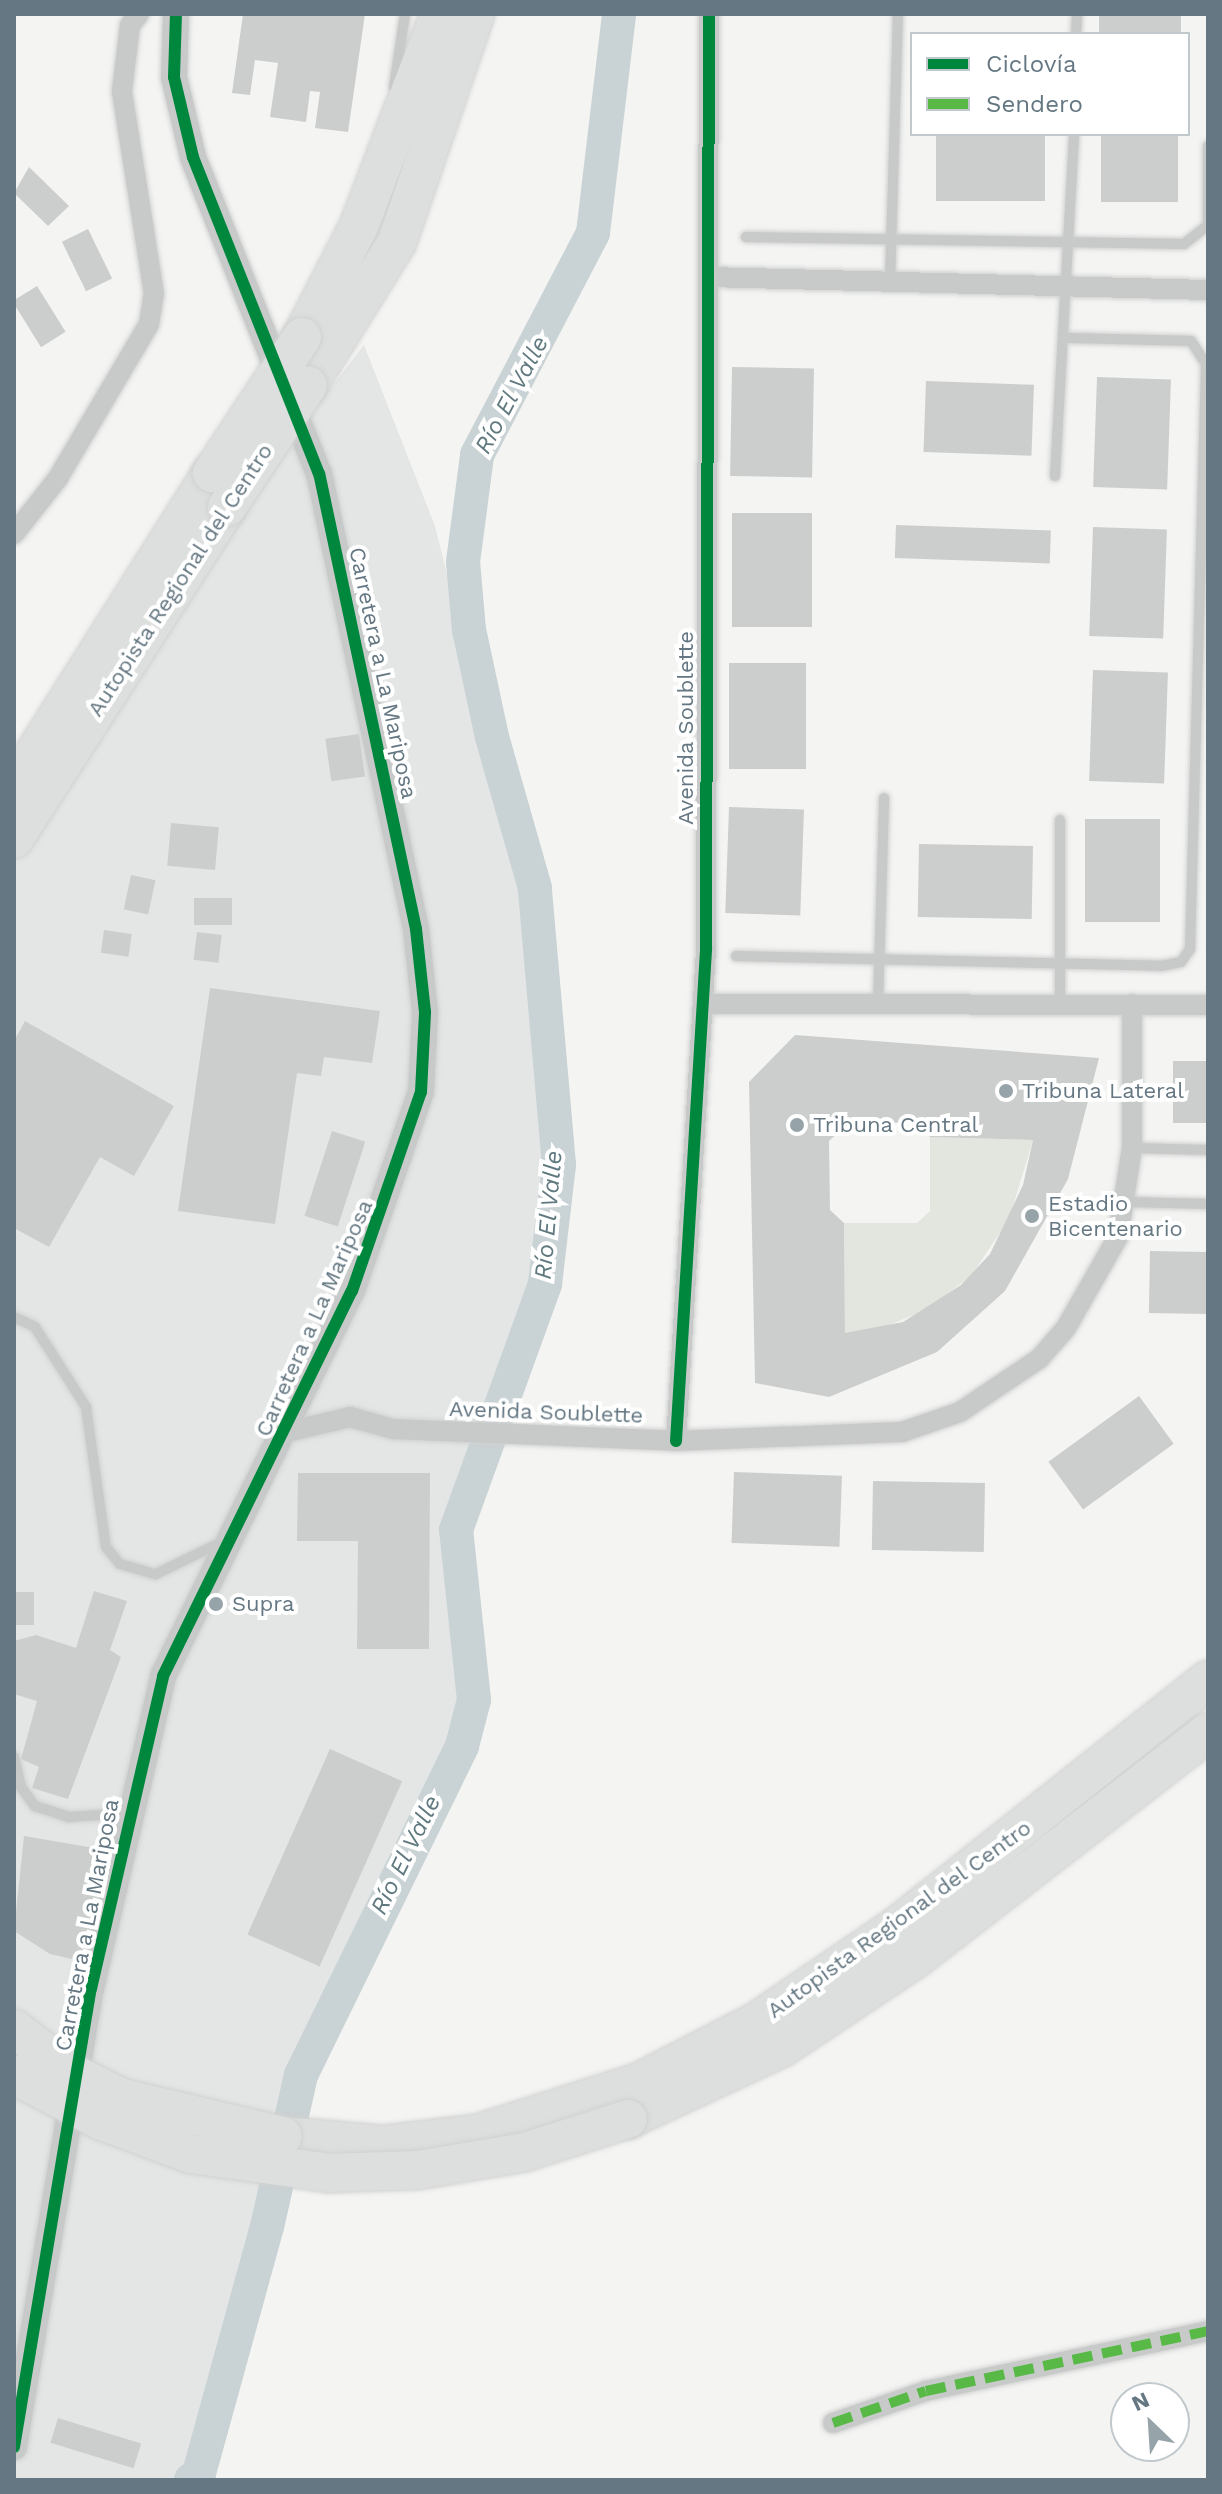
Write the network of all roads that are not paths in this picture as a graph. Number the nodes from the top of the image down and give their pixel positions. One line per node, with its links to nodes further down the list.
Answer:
1 (139, 14): 20 (street)
2 (176, 14): 38 (street, Carretera a La Mariposa)
3 (405, 14): 10 (lane)
4 (440, 14): 10 (highway, Autopista Regional del Centro)
5 (475, 14): 24 (highway, Autopista Regional del Centro, bridge)
6 (709, 14): 14 (street, Avenida Soublette)
7 (898, 14): 12 (lane)
8 (1074, 136): 13 (lane)
9 (1208, 146): 13 (lane)
10 (379, 175): 21 (highway, Autopista Regional del Centro, bridge)
11 (746, 237): 12 (lane)
12 (892, 240): 13 (lane); 15 (lane)
13 (1071, 245): 16 (lane)
14 (708, 277): 15 (street); 28 (street, Avenida Soublette)
15 (890, 282): 16 (street)
16 (1067, 287): 17 (street); 18 (lane)
17 (1208, 290)
18 (1064, 338): 19 (lane); 27 (lane)
19 (1055, 476)
20 (14, 534)
21 (14, 786)
22 (884, 798): 26 (lane)
23 (1060, 820): 27 (lane)
24 (14, 839)
25 (736, 956): 26 (lane)
26 (881, 959): 27 (lane); 31 (lane)
27 (1060, 964): 29 (lane)
28 (704, 1004): 31 (street); 39 (street, Avenida Soublette)
29 (1060, 1004): 30 (street); 31 (street)
30 (1132, 1004): 32 (street); 33 (street)
31 (878, 1005)
32 (1208, 1005)
33 (1132, 1148): 34 (lane); 35 (street)
34 (1208, 1150)
35 (1127, 1202): 36 (lane); 39 (street)
36 (1208, 1204)
37 (14, 1317): 40 (lane)
38 (287, 1432): 39 (street, Avenida Soublette); 40 (street, Carretera a La Mariposa)
39 (676, 1441)
40 (234, 1536): 44 (street, Carretera a La Mariposa)
41 (1208, 1680): 47 (highway, Autopista Regional del Centro)
42 (1208, 1732): 47 (highway, Autopista Regional del Centro)
43 (14, 1757): 44 (lane)
44 (130, 1813): 50 (street, Carretera a La Mariposa)
45 (14, 2029): 47 (highway, Autopista Regional del Centro, bridge)
46 (14, 2075): 47 (highway, Autopista Regional del Centro, bridge)
47 (635, 2100)
48 (1208, 2331): 49 (street)
49 (833, 2423)
50 (14, 2444)

